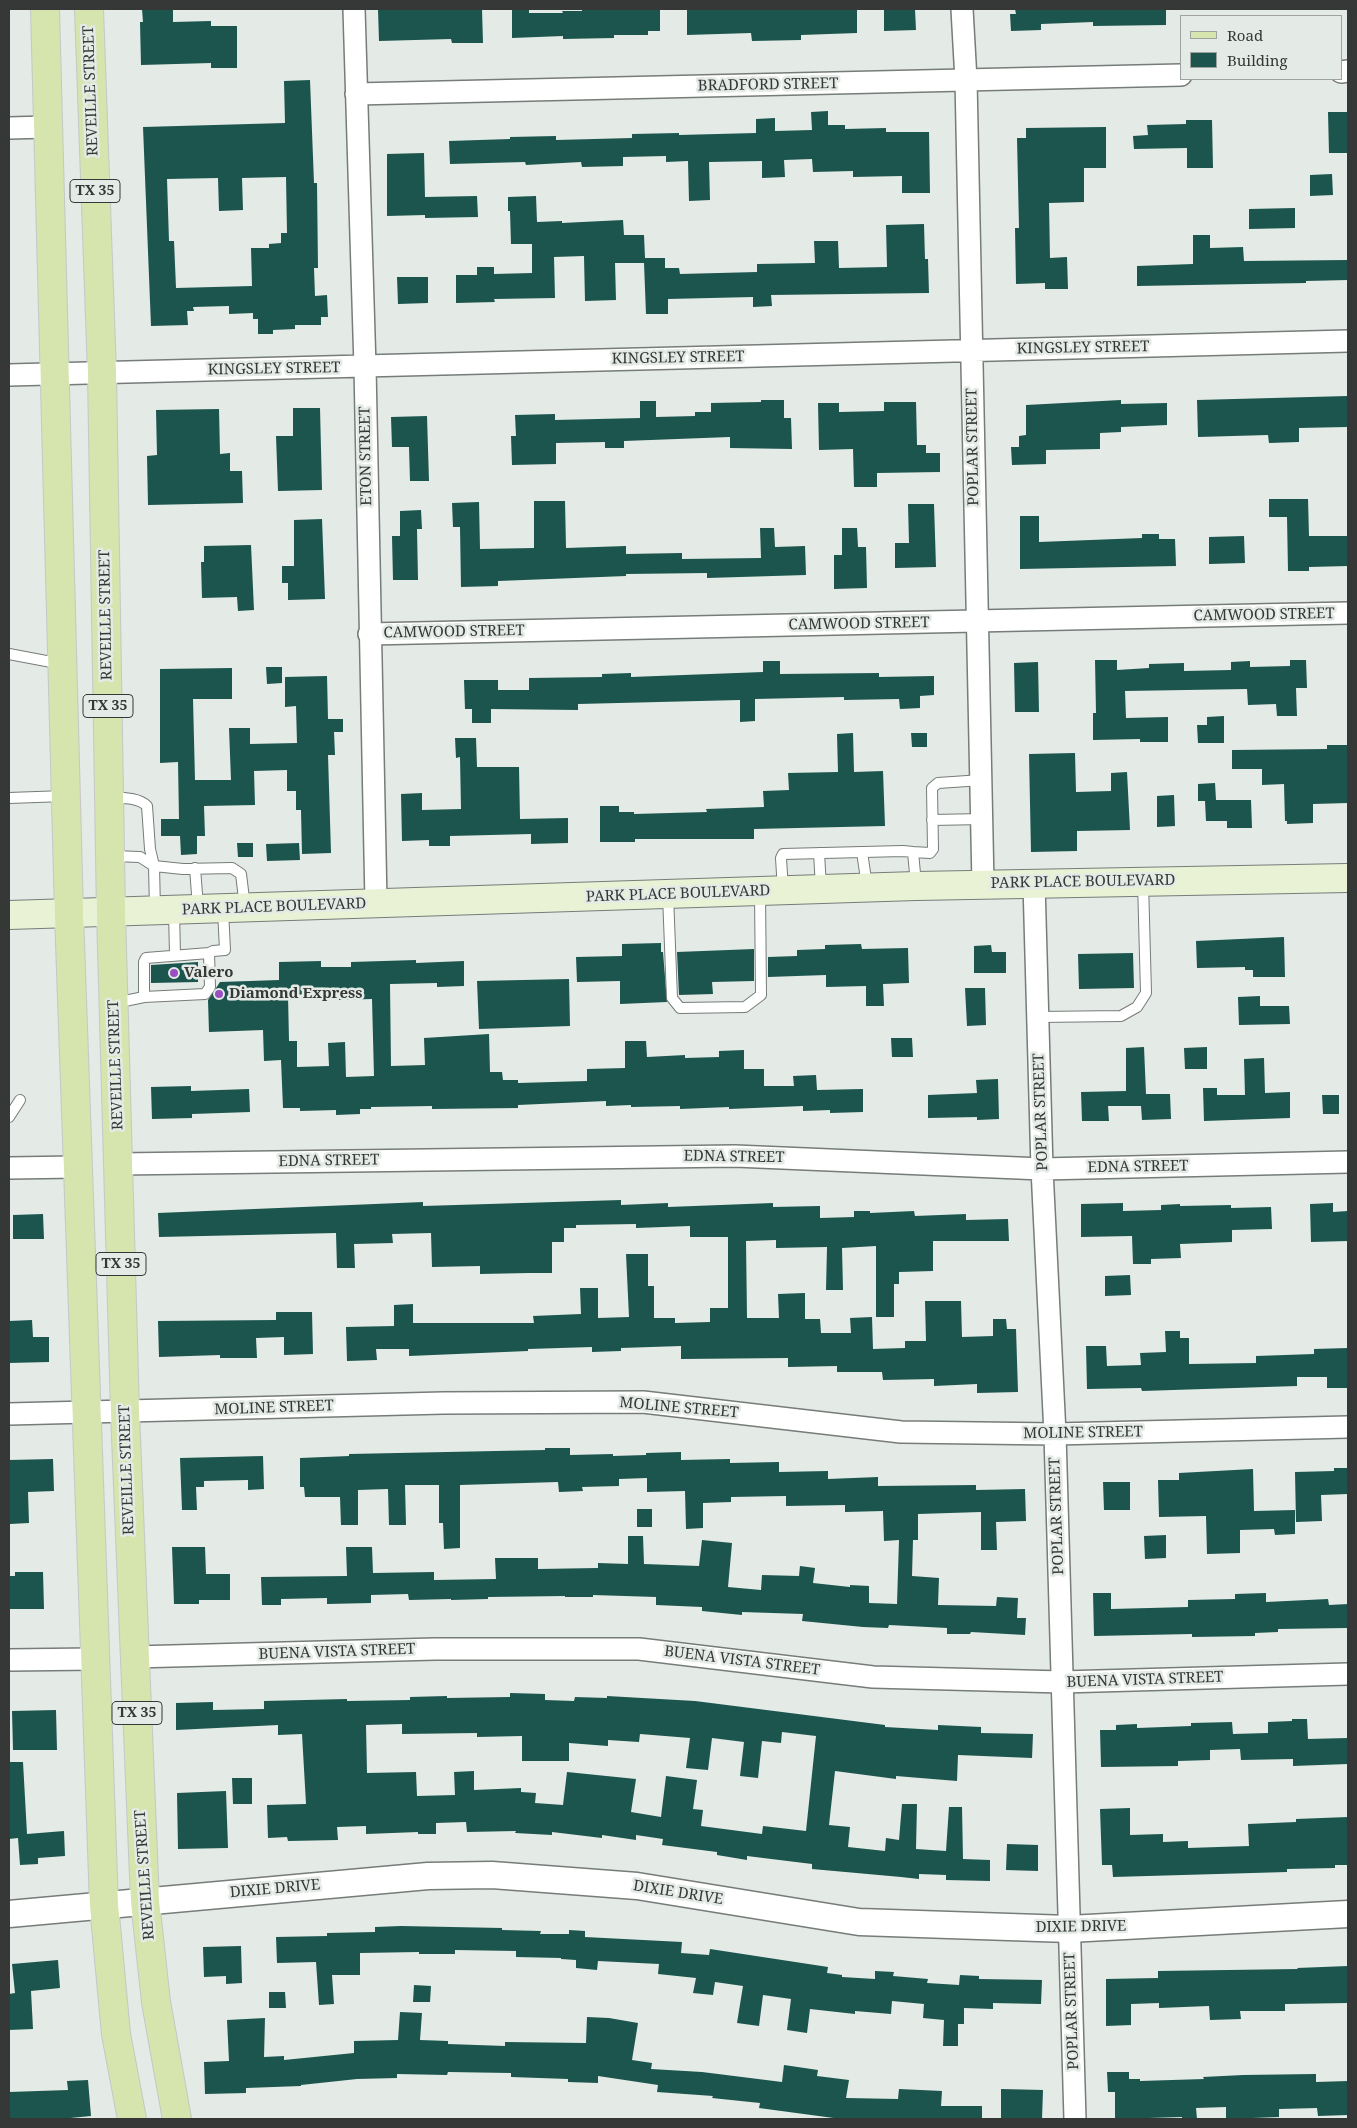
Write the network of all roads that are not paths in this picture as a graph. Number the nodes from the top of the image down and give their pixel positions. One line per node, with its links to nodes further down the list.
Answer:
1 (45, 9): 8 (main road, TX 35)
2 (89, 9): 13 (main road, REVEILLE STREET / TX 35)
3 (354, 9): 7 (street, ETON STREET)
4 (962, 9): 6 (street, POPLAR STREET)
5 (1180, 75): 6 (street, BRADFORD STREET)
6 (966, 80): 7 (street, BRADFORD STREET); 11 (street, POPLAR STREET)
7 (356, 94): 12 (street, ETON STREET)
8 (47, 127): 9 (street); 14 (main road, TX 35)
9 (9, 128)
10 (1348, 341): 11 (street, KINGSLEY STREET)
11 (971, 351): 12 (street, KINGSLEY STREET); 17 (street, POPLAR STREET)
12 (365, 367): 13 (street, KINGSLEY STREET); 18 (street, ETON STREET)
13 (102, 373): 14 (street, KINGSLEY STREET); 23 (main road, REVEILLE STREET / TX 35)
14 (55, 374): 15 (street, KINGSLEY STREET); 20 (main road, TX 35)
15 (9, 375)
16 (1348, 613): 17 (street, CAMWOOD STREET)
17 (976, 621): 18 (street, CAMWOOD STREET); 21 (street, POPLAR STREET)
18 (369, 634): 42 (street, ETON STREET)
19 (9, 654): 20 (lane)
20 (62, 664): 22 (main road, TX 35)
21 (982, 780): 25 (street, POPLAR STREET); 26 (lane)
22 (66, 796): 24 (lane); 45 (main road, TX 35)
23 (109, 797): 30 (main road, REVEILLE STREET / TX 35); 31 (lane)
24 (9, 798)
25 (983, 819): 26 (lane); 36 (street, POPLAR STREET)
26 (932, 820): 28 (lane)
27 (862, 852): 28 (lane); 29 (lane); 38 (lane)
28 (913, 852): 37 (lane)
29 (819, 853): 39 (lane); 40 (lane)
30 (110, 856): 31 (lane); 44 (main road, REVEILLE STREET / TX 35)
31 (154, 866): 32 (lane); 43 (lane)
32 (195, 868): 43 (lane); 43 (lane)
33 (1348, 878): 34 (main road, PARK PLACE BOULEVARD)
34 (1143, 881): 35 (main road, PARK PLACE BOULEVARD); 51 (lane)
35 (1034, 883): 36 (main road, PARK PLACE BOULEVARD); 51 (street, POPLAR STREET)
36 (983, 884): 37 (main road, PARK PLACE BOULEVARD)
37 (916, 886): 38 (main road, PARK PLACE BOULEVARD)
38 (867, 888): 39 (main road, PARK PLACE BOULEVARD)
39 (821, 889): 40 (main road, PARK PLACE BOULEVARD)
40 (771, 891): 41 (main road, PARK PLACE BOULEVARD); 41 (lane)
41 (668, 894): 42 (main road, PARK PLACE BOULEVARD)
42 (376, 902): 43 (main road, PARK PLACE BOULEVARD)
43 (199, 910): 44 (main road, PARK PLACE BOULEVARD); 47 (lane); 48 (lane)
44 (111, 913): 45 (main road, PARK PLACE BOULEVARD); 50 (main road, REVEILLE STREET / TX 35)
45 (69, 914): 46 (main road, PARK PLACE BOULEVARD); 56 (main road, TX 35)
46 (9, 916)
47 (210, 954): 48 (lane); 49 (lane)
48 (175, 955): 49 (lane)
49 (144, 997): 50 (lane)
50 (114, 1003): 55 (main road, REVEILLE STREET / TX 35)
51 (1038, 1017): 58 (street, POPLAR STREET)
52 (20, 1100): 53 (lane)
53 (9, 1117)
54 (1348, 1162): 58 (street, EDNA STREET)
55 (119, 1164): 58 (street, EDNA STREET); 59 (main road, REVEILLE STREET / TX 35)
56 (77, 1167): 57 (street); 60 (main road, TX 35)
57 (9, 1168)
58 (1042, 1169): 63 (street, POPLAR STREET)
59 (125, 1412): 60 (street, MOLINE STREET); 63 (street, MOLINE STREET); 64 (main road, REVEILLE STREET / TX 35)
60 (86, 1413): 61 (street, MOLINE STREET); 65 (main road, TX 35)
61 (9, 1414)
62 (1348, 1427): 63 (street, MOLINE STREET)
63 (1055, 1434): 68 (street, POPLAR STREET)
64 (134, 1657): 68 (street, BUENA VISTA STREET); 69 (main road, REVEILLE STREET / TX 35)
65 (94, 1659): 66 (street); 70 (main road, TX 35)
66 (9, 1660)
67 (1348, 1674): 68 (street, BUENA VISTA STREET)
68 (1062, 1682): 73 (street, POPLAR STREET)
69 (145, 1901): 70 (street, DIXIE DRIVE); 73 (street, DIXIE DRIVE); 75 (main road, REVEILLE STREET / TX 35)
70 (104, 1905): 71 (street, DIXIE DRIVE); 74 (main road, TX 35)
71 (9, 1914)
72 (1348, 1914): 73 (street, DIXIE DRIVE)
73 (1069, 1929): 76 (street, POPLAR STREET)
74 (132, 2119)
75 (177, 2119)
76 (1075, 2119)

